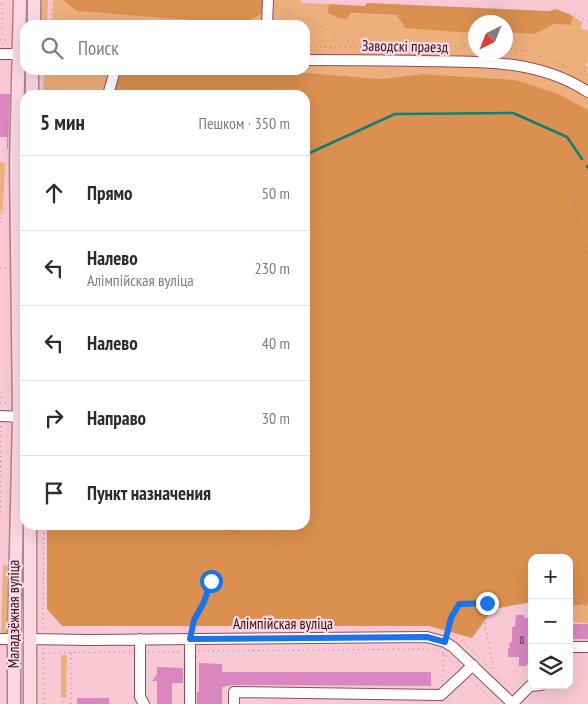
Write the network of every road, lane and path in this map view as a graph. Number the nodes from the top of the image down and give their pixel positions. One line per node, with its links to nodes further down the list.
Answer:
1 (2, 0): 16 (path)
2 (20, 0): 8 (main road, Маладзёжная вуліца)
3 (34, 0): 9 (main road)
4 (51, 0): 10 (path)
5 (101, 0): 11 (path)
6 (270, 1): 12 (street); 13 (path)
7 (394, 7): 15 (path)
8 (21, 20)
9 (34, 20)
10 (50, 20)
11 (103, 20)
12 (268, 20)
13 (307, 20)
14 (310, 21): 17 (path)
15 (588, 22)
16 (1, 40): 21 (path)
17 (358, 45): 18 (path); 19 (path)
18 (310, 46)
19 (468, 46)
20 (513, 49): 26 (path)
21 (1, 54): 22 (street)
22 (20, 54)
23 (310, 60): 32 (street, Заводскі праезд)
24 (20, 64): 43 (main road, Маладзёжная вуліца)
25 (588, 67): 26 (path)
26 (583, 73): 29 (path)
27 (32, 75): 30 (main road)
28 (114, 75): 31 (street)
29 (588, 76)
30 (32, 90)
31 (109, 90)
32 (588, 92)
33 (392, 112): 34 (path)
34 (393, 117)
35 (588, 157): 36 (path)
36 (572, 179): 39 (path); 40 (path)
37 (6, 198): 38 (path)
38 (0, 223)
39 (310, 228)
40 (588, 256)
41 (0, 268): 42 (path)
42 (8, 269)
43 (20, 332)
44 (0, 392): 45 (path)
45 (0, 416): 46 (street); 47 (path)
46 (20, 417)
47 (1, 436): 50 (path)
48 (588, 469): 51 (path)
49 (20, 472): 64 (main road, Маладзёжная вуліца)
50 (0, 522)
51 (506, 523): 56 (path); 59 (path)
52 (30, 530): 65 (main road, Маладзёжная вуліца)
53 (44, 530): 66 (path)
54 (223, 530): 68 (path)
55 (227, 530): 59 (path)
56 (528, 591)
57 (528, 601): 58 (path)
58 (487, 603): 59 (path); 78 (path)
59 (459, 604): 62 (path)
60 (573, 604): 61 (path)
61 (588, 605)
62 (446, 637): 68 (street, Алімпійская вуліца); 75 (path); 76 (street, Алімпійская вуліца); 78 (path)
63 (0, 638): 64 (street)
64 (14, 639): 65 (main road); 82 (main road, Маладзёжная вуліца)
65 (29, 639): 66 (street, Алімпійская вуліца); 83 (main road, Маладзёжная вуліца)
66 (43, 639): 67 (street, Алімпійская вуліца); 73 (path)
67 (140, 639): 68 (street, Алімпійская вуліца); 71 (street)
68 (190, 639): 72 (street)
69 (573, 646): 70 (street)
70 (588, 647)
71 (140, 652): 72 (path); 74 (path); 86 (street)
72 (190, 652): 75 (path); 87 (street)
73 (44, 653): 74 (path); 84 (path)
74 (71, 653): 85 (path)
75 (444, 654): 77 (path); 80 (path)
76 (472, 665): 77 (street); 81 (street, Алімпійская вуліца)
77 (464, 673): 80 (street); 89 (path)
78 (495, 673): 81 (path)
79 (528, 688): 81 (street)
80 (441, 695): 88 (street)
81 (515, 701)
82 (14, 704)
83 (30, 704)
84 (44, 704)
85 (71, 704)
86 (144, 704)
87 (190, 704)
88 (234, 704)
89 (496, 704)

